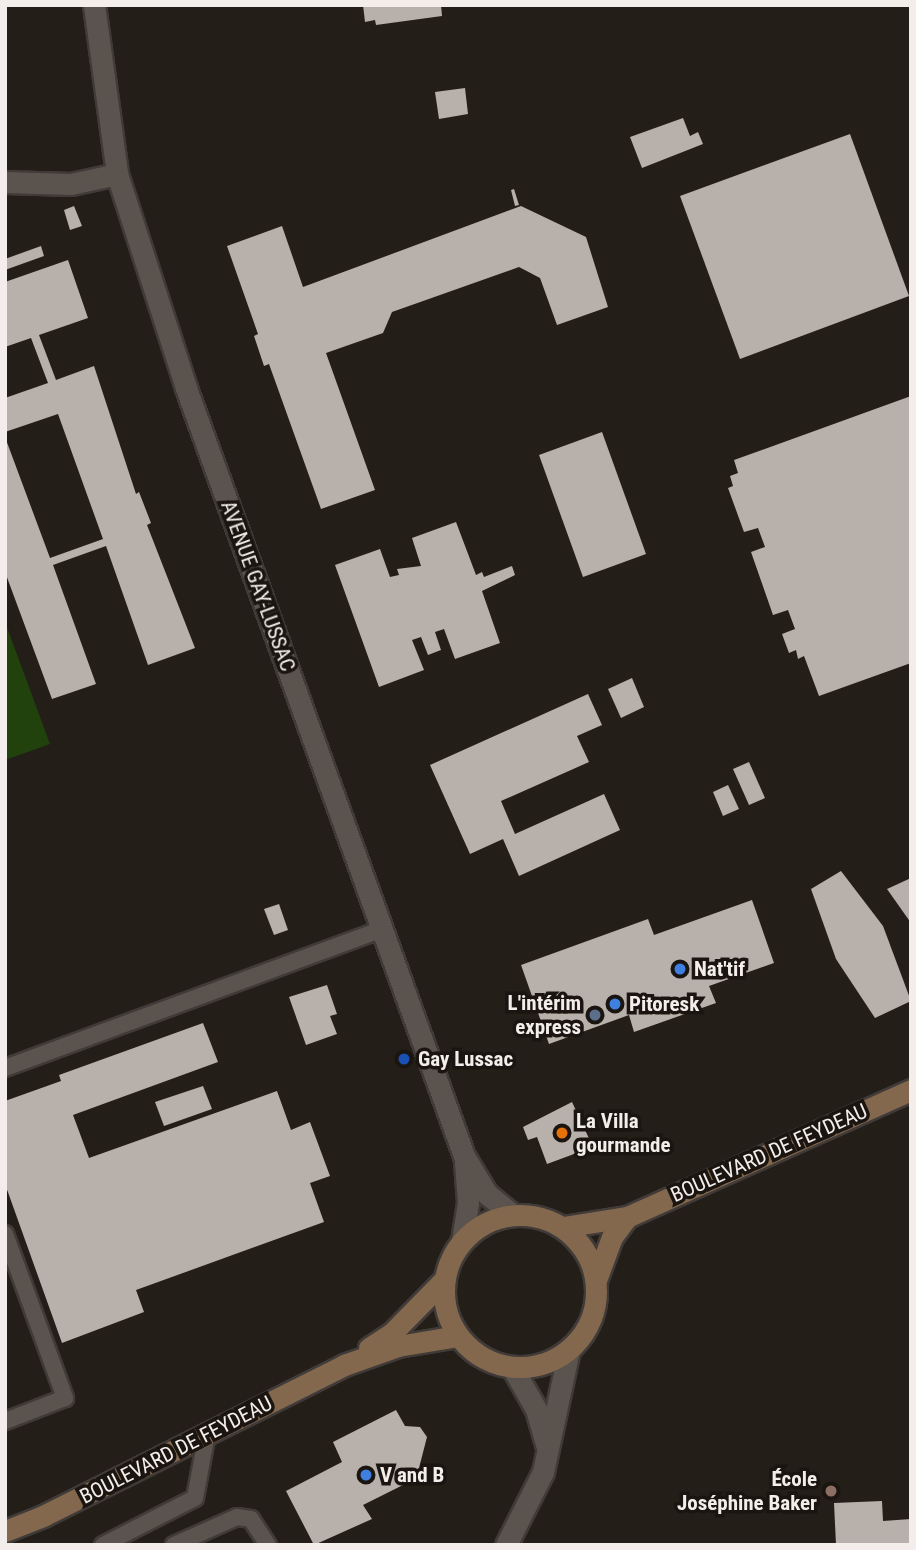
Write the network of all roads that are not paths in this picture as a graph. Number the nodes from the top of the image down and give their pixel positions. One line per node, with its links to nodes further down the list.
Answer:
1 (94, 5): 2 (street, AVENUE GAY-LUSSAC)
2 (117, 174): 3 (street); 4 (street, AVENUE GAY-LUSSAC)
3 (5, 182)
4 (381, 930): 5 (lane); 7 (street, AVENUE GAY-LUSSAC)
5 (5, 1068)
6 (911, 1090): 9 (main road, BOULEVARD DE FEYDEAU)
7 (464, 1156): 8 (street, AVENUE GAY-LUSSAC); 12 (street, AVENUE GAY-LUSSAC)
8 (512, 1214): 10 (main road); 12 (main road)
9 (626, 1217): 10 (main road, BOULEVARD DE FEYDEAU); 14 (main road)
10 (563, 1227): 14 (main road)
11 (5, 1234): 19 (lane)
12 (461, 1241): 13 (main road)
13 (444, 1280): 15 (main road); 17 (main road, BOULEVARD DE FEYDEAU)
14 (596, 1280): 16 (main road)
15 (458, 1336): 17 (main road, BOULEVARD DE FEYDEAU); 18 (main road)
16 (569, 1350): 18 (main road); 21 (street)
17 (344, 1365): 20 (main road, BOULEVARD DE FEYDEAU)
18 (512, 1367): 21 (street)
19 (5, 1421)
20 (206, 1434): 22 (main road, BOULEVARD DE FEYDEAU); 23 (lane)
21 (548, 1452): 26 (street)
22 (5, 1531)
23 (103, 1545)
24 (174, 1545): 25 (lane)
25 (268, 1545)
26 (506, 1545)

